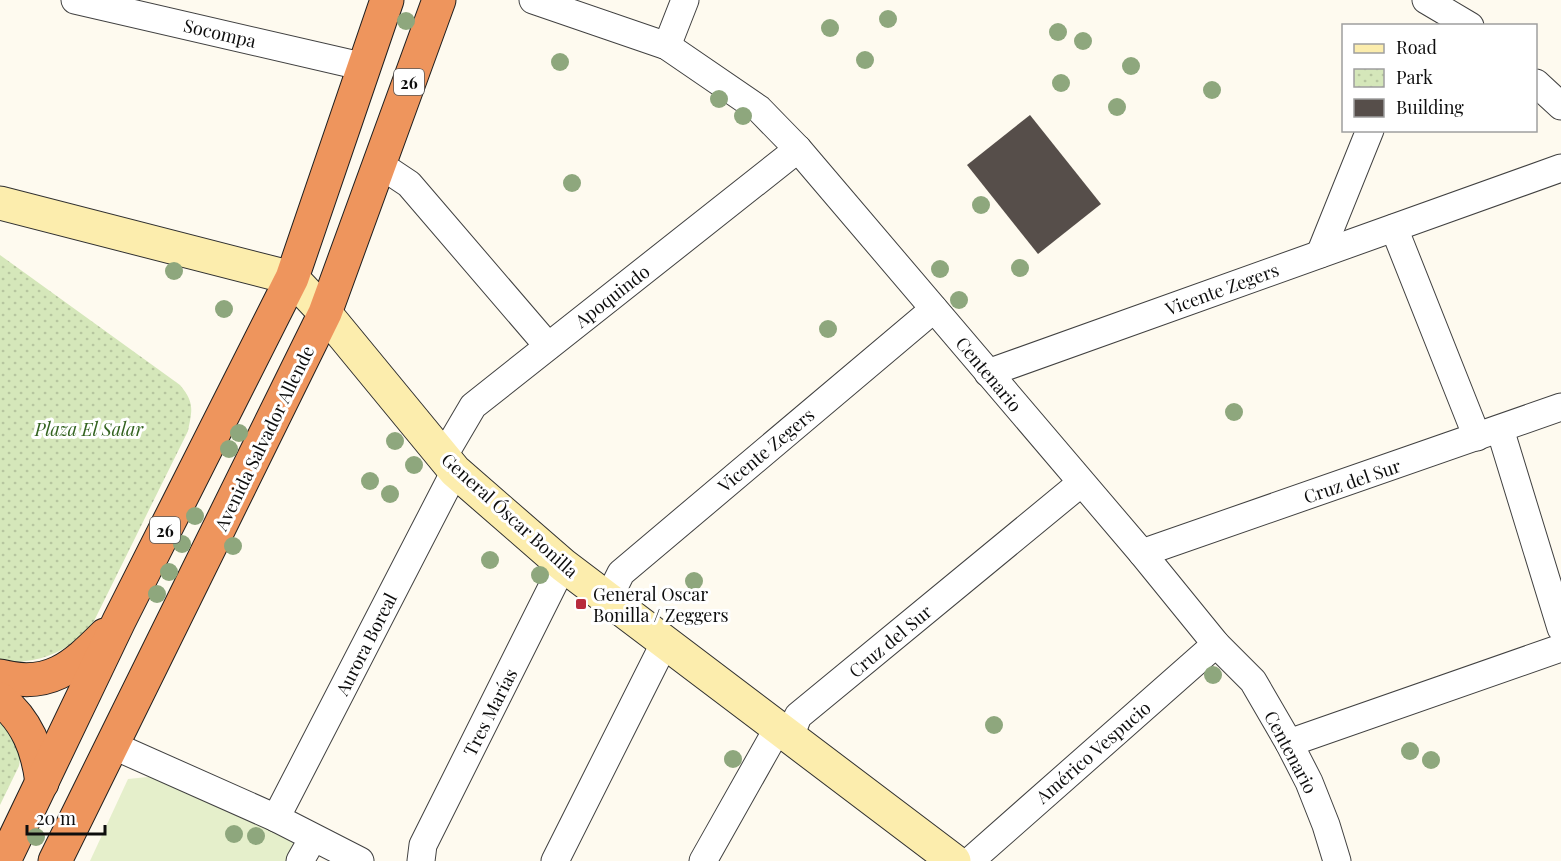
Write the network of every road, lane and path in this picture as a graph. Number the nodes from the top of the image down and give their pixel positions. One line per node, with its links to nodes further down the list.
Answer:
1 (75, 0): 9 (street, Socompa)
2 (387, 0): 9 (highway, 26)
3 (439, 0): 14 (highway, Avenida Salvador Allende / 26)
4 (532, 0): 8 (street, Centenario)
5 (685, 0): 8 (street)
6 (1427, 10): 7 (street)
7 (1465, 24)
8 (667, 46): 13 (street, Centenario)
9 (365, 67): 19 (highway, 26)
10 (1537, 83): 11 (street)
11 (1561, 106)
12 (1369, 132): 18 (street)
13 (798, 149): 20 (street, Centenario); 22 (street, Apoquindo)
14 (380, 164): 21 (highway, Avenida Salvador Allende / 26); 22 (street)
15 (1561, 168): 17 (street, Vicente Zegers)
16 (0, 203): 19 (main road)
17 (1394, 228): 18 (street, Vicente Zegers); 25 (street)
18 (1320, 254): 23 (street, Vicente Zegers)
19 (292, 278): 21 (main road, General Óscar Bonilla); 31 (highway, 26)
20 (934, 309): 23 (street, Centenario); 30 (street, Vicente Zegers)
21 (325, 313): 26 (main road, General Óscar Bonilla); 40 (highway, Avenida Salvador Allende / 26)
22 (548, 346): 26 (street, Apoquindo)
23 (988, 373): 27 (street, Centenario)
24 (1561, 407): 25 (street, Cruz del Sur)
25 (1488, 433): 28 (street, Cruz del Sur); 32 (street)
26 (449, 464): 29 (main road, General Óscar Bonilla); 42 (street, Aurora Boreal)
27 (1081, 483): 28 (street, Centenario); 38 (street, Cruz del Sur)
28 (1142, 553): 34 (street, Centenario)
29 (563, 565): 30 (main road, General Óscar Bonilla); 48 (street, Tres Marías)
30 (608, 599): 33 (main road, General Óscar Bonilla)
31 (119, 621): 36 (highway); 41 (highway, 26)
32 (1561, 628)
33 (665, 642): 38 (main road, General Óscar Bonilla); 49 (street)
34 (1216, 644): 39 (street, Centenario); 52 (street, Américo Vespucio)
35 (1561, 648): 39 (street)
36 (0, 676)
37 (0, 699): 41 (highway)
38 (784, 733): 50 (street, Cruz del Sur); 51 (main road, General Óscar Bonilla)
39 (1289, 743): 53 (street, Centenario)
40 (112, 745): 42 (street); 45 (highway, Avenida Salvador Allende / 26)
41 (42, 783): 44 (highway, 26)
42 (276, 818): 43 (street)
43 (313, 838): 46 (street); 47 (street)
44 (4, 861)
45 (55, 861)
46 (300, 861)
47 (360, 861)
48 (421, 861)
49 (555, 861)
50 (703, 861)
51 (954, 861)
52 (969, 861)
53 (1338, 861)

